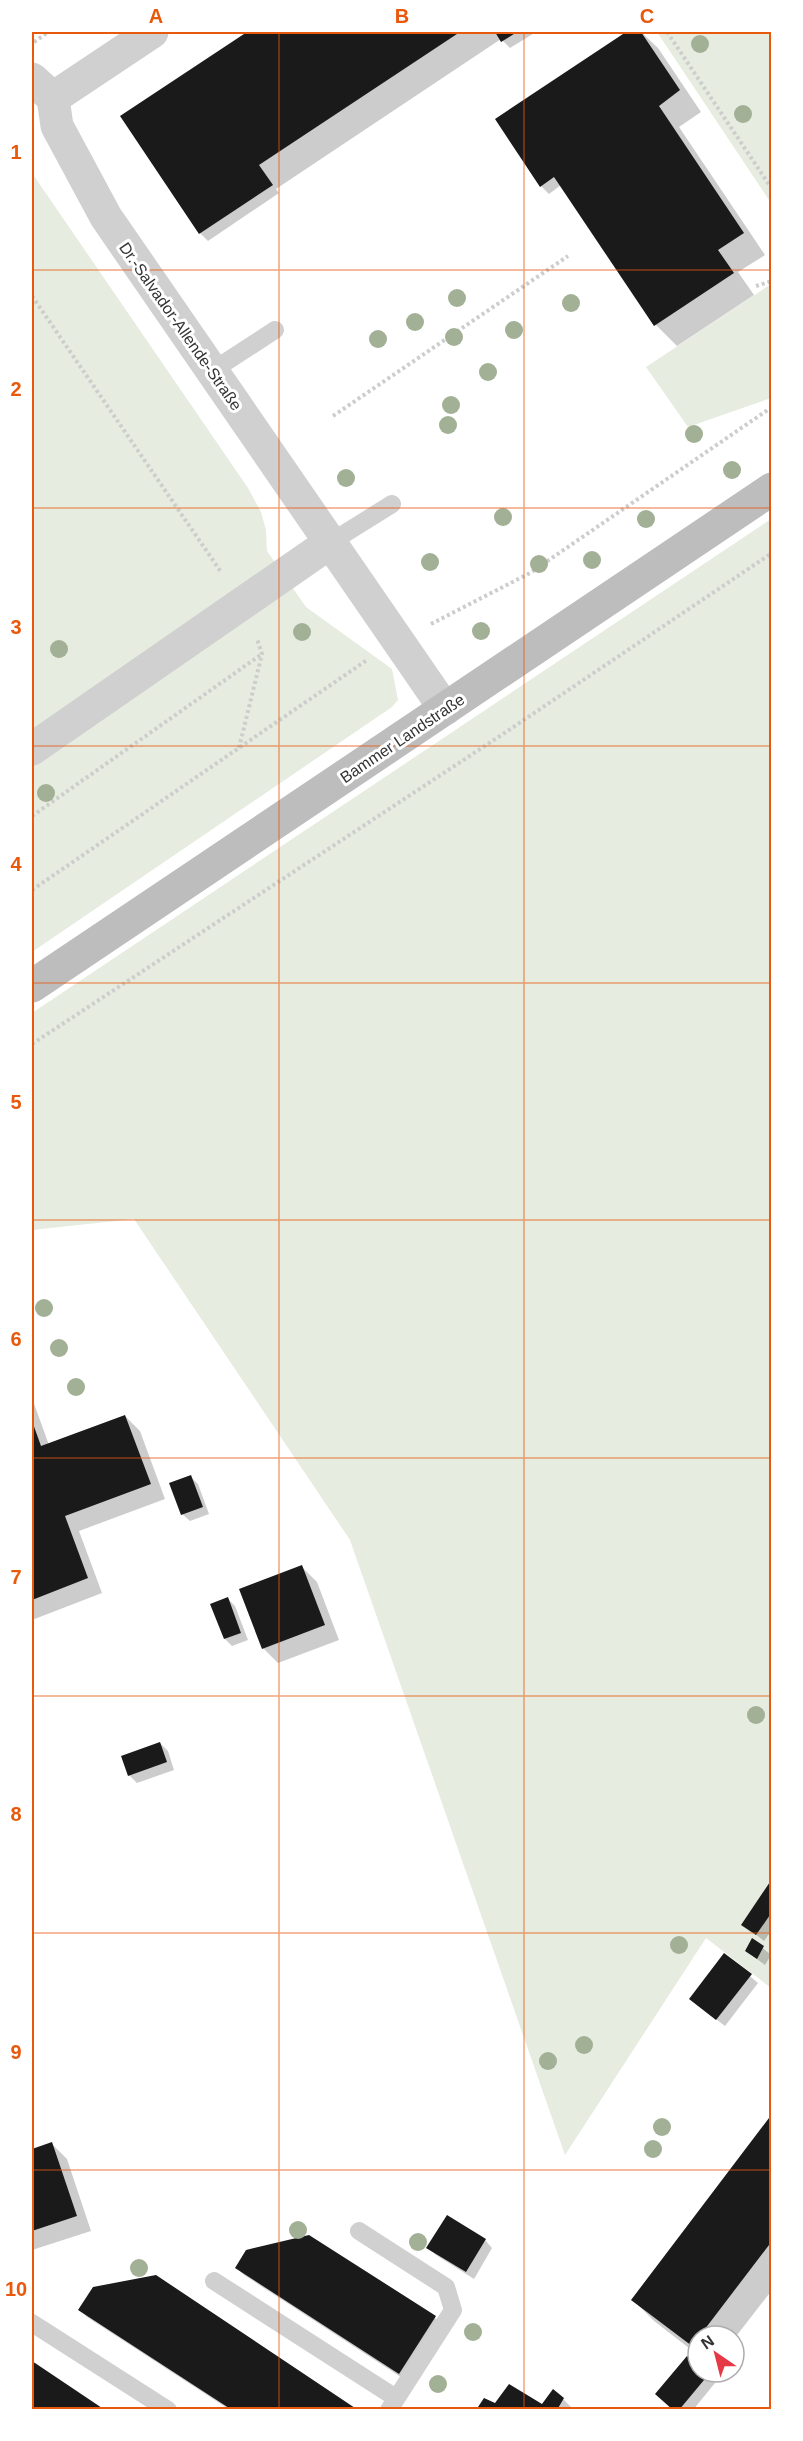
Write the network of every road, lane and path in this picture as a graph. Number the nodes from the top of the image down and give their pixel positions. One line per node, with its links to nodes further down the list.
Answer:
1 (48, 32): 4 (path)
2 (152, 32): 5 (street)
3 (667, 32): 6 (path)
4 (32, 44)
5 (42, 88): 12 (street, Dr.-Salvador-Allende-Straße)
6 (771, 189)
7 (568, 256): 14 (path)
8 (771, 281): 9 (path)
9 (756, 286)
10 (32, 296): 19 (path)
11 (275, 330): 12 (lane)
12 (212, 371): 17 (street, Dr.-Salvador-Allende-Straße)
13 (771, 407): 20 (path)
14 (333, 416)
15 (768, 485): 22 (main road, Bammer Landstraße)
16 (392, 504): 17 (lane)
17 (331, 542): 19 (street); 20 (street, Dr.-Salvador-Allende-Straße)
18 (771, 553): 28 (path)
19 (243, 604): 21 (path); 23 (street)
20 (398, 639): 22 (street, Dr.-Salvador-Allende-Straße); 24 (path)
21 (262, 654): 24 (path); 25 (path)
22 (445, 709): 27 (main road, Bammer Landstraße)
23 (32, 749)
24 (239, 749): 26 (path)
25 (32, 816)
26 (32, 890)
27 (32, 986)
28 (32, 1044)
29 (359, 2231): 32 (lane)
30 (214, 2281): 32 (lane)
31 (32, 2323): 33 (lane)
32 (392, 2404)
33 (168, 2409)

